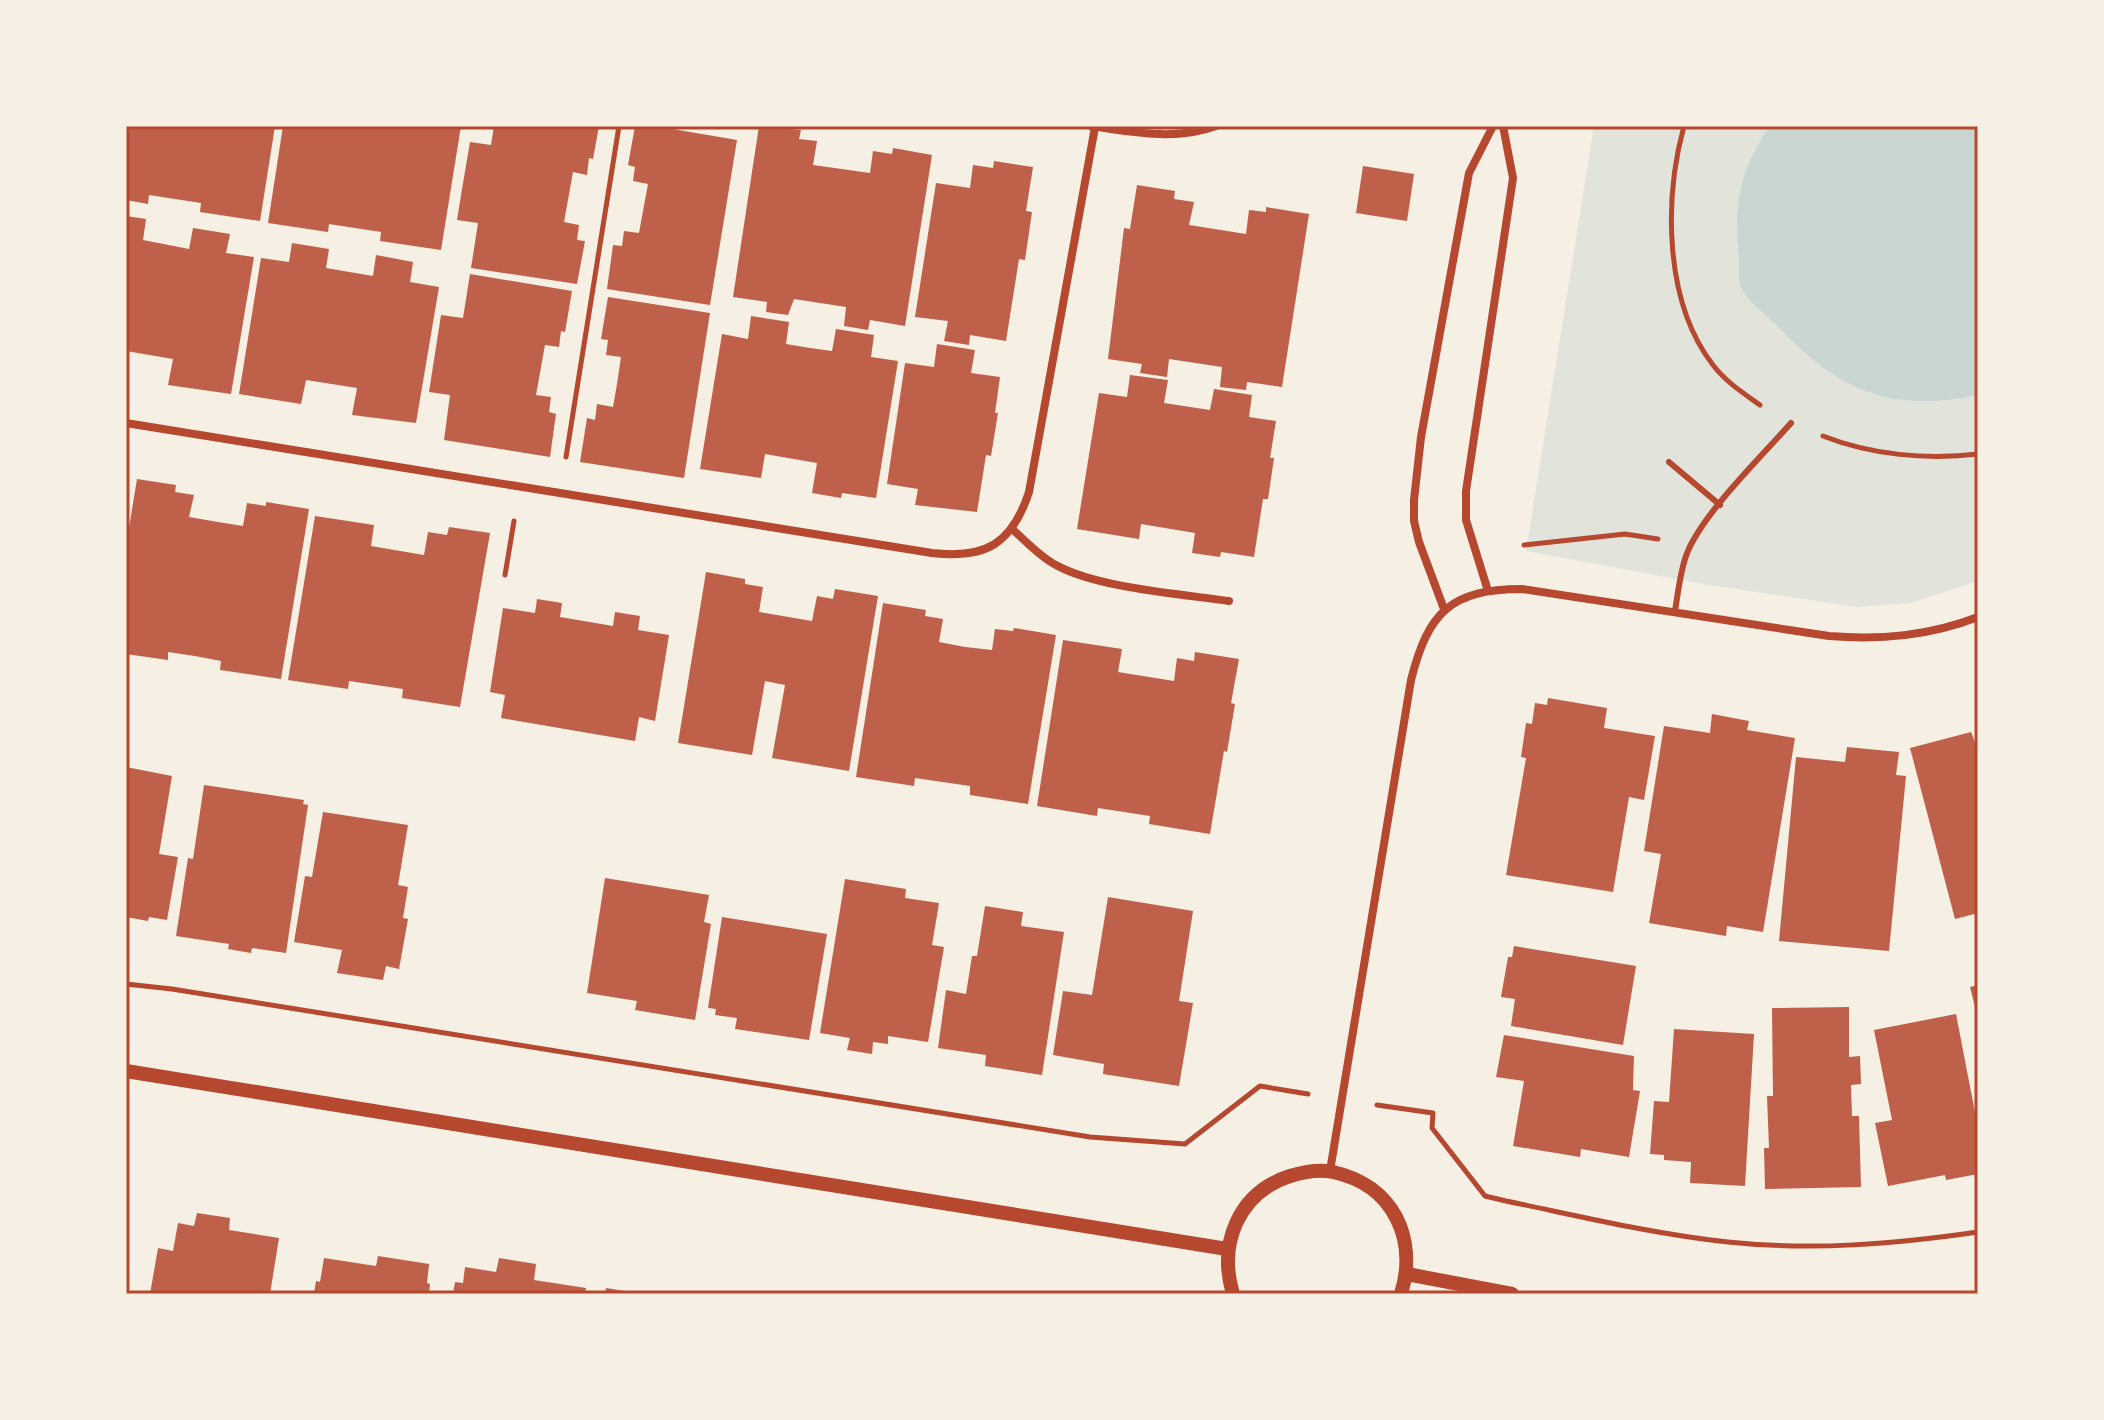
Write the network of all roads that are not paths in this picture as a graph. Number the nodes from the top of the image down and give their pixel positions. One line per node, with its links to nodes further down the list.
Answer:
1 (1093, 126): 2 (street); 9 (street)
2 (1216, 126)
3 (1493, 126): 12 (street)
4 (1503, 126): 10 (street)
5 (126, 423): 9 (street)
6 (1791, 423): 8 (lane)
7 (1669, 462): 8 (lane)
8 (1720, 505): 13 (lane)
9 (1012, 529): 11 (street)
10 (1488, 591): 12 (street); 13 (street)
11 (1229, 601)
12 (1444, 609): 16 (street)
13 (1675, 611): 14 (street)
14 (1978, 617)
15 (126, 1071): 17 (street)
16 (1330, 1171): 17 (street); 18 (street)
17 (1227, 1249): 19 (street)
18 (1407, 1274): 20 (street); 21 (street)
19 (1233, 1294)
20 (1401, 1294)
21 (1512, 1294)

